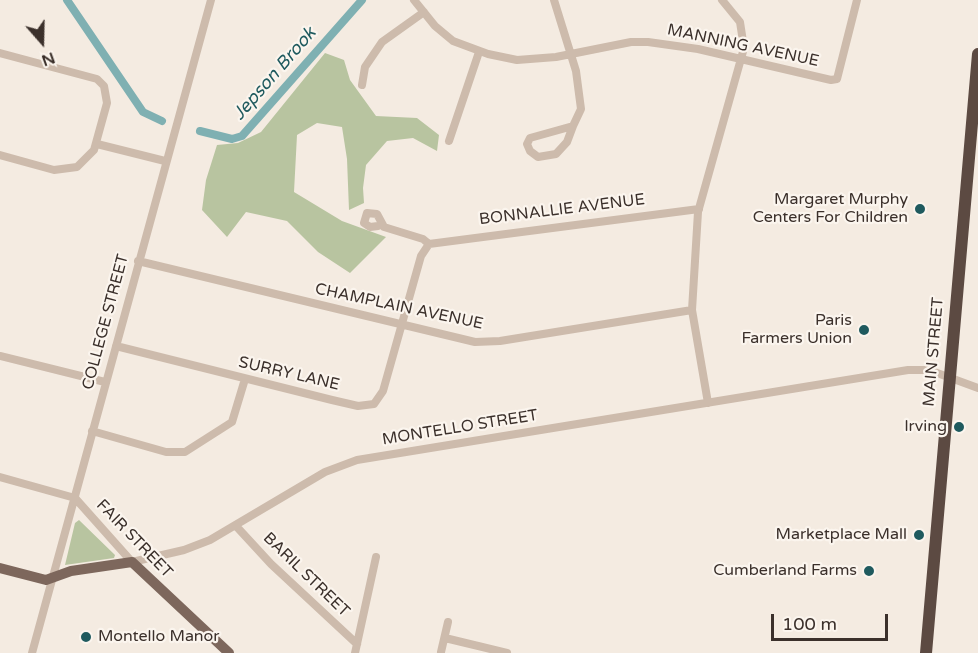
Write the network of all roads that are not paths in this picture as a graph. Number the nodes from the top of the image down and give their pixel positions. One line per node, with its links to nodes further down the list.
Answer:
1 (211, 0): 17 (street, COLLEGE STREET)
2 (414, 0): 6 (street, MANNING AVENUE)
3 (554, 0): 9 (street)
4 (722, 0): 11 (street)
5 (857, 0): 11 (street, MANNING AVENUE)
6 (424, 12): 7 (street, MANNING AVENUE); 12 (street)
7 (479, 52): 9 (street, MANNING AVENUE); 14 (street)
8 (0, 53): 15 (street)
9 (572, 54): 11 (street, MANNING AVENUE); 13 (street)
10 (978, 54): 26 (highway, MAIN STREET)
11 (741, 59): 18 (street)
12 (362, 85)
13 (573, 126): 13 (street)
14 (449, 141)
15 (97, 144): 16 (street); 17 (street)
16 (0, 155)
17 (165, 161): 21 (street, COLLEGE STREET)
18 (699, 209): 20 (street, BONNALLIE AVENUE); 22 (street)
19 (378, 226): 20 (street)
20 (429, 244): 23 (street)
21 (138, 261): 23 (street, CHAMPLAIN AVENUE); 24 (street, COLLEGE STREET)
22 (692, 310): 23 (street, CHAMPLAIN AVENUE); 30 (street)
23 (402, 325): 27 (street, SURRY LANE)
24 (116, 346): 27 (street, SURRY LANE); 28 (street, COLLEGE STREET)
25 (0, 356): 28 (street)
26 (948, 375): 29 (street, MONTELLO STREET); 30 (street, MONTELLO STREET); 46 (highway, MAIN STREET)
27 (245, 379): 31 (street)
28 (105, 382): 31 (street, COLLEGE STREET)
29 (978, 388)
30 (708, 403): 34 (street, MONTELLO STREET)
31 (92, 432): 33 (street, COLLEGE STREET)
32 (0, 477): 33 (street, FAIR STREET)
33 (75, 498): 36 (street, FAIR STREET); 38 (street, COLLEGE STREET)
34 (236, 526): 36 (street, MONTELLO STREET); 41 (street, BARIL STREET)
35 (376, 557): 41 (street)
36 (132, 562): 38 (main road, MONTELLO STREET); 44 (main road, FAIR STREET)
37 (0, 568): 38 (main road, MONTELLO STREET)
38 (55, 575): 43 (street, COLLEGE STREET)
39 (448, 622): 40 (street)
40 (445, 638): 42 (street); 45 (street)
41 (356, 649)
42 (441, 652)
43 (32, 653)
44 (230, 653)
45 (507, 653)
46 (926, 653)

